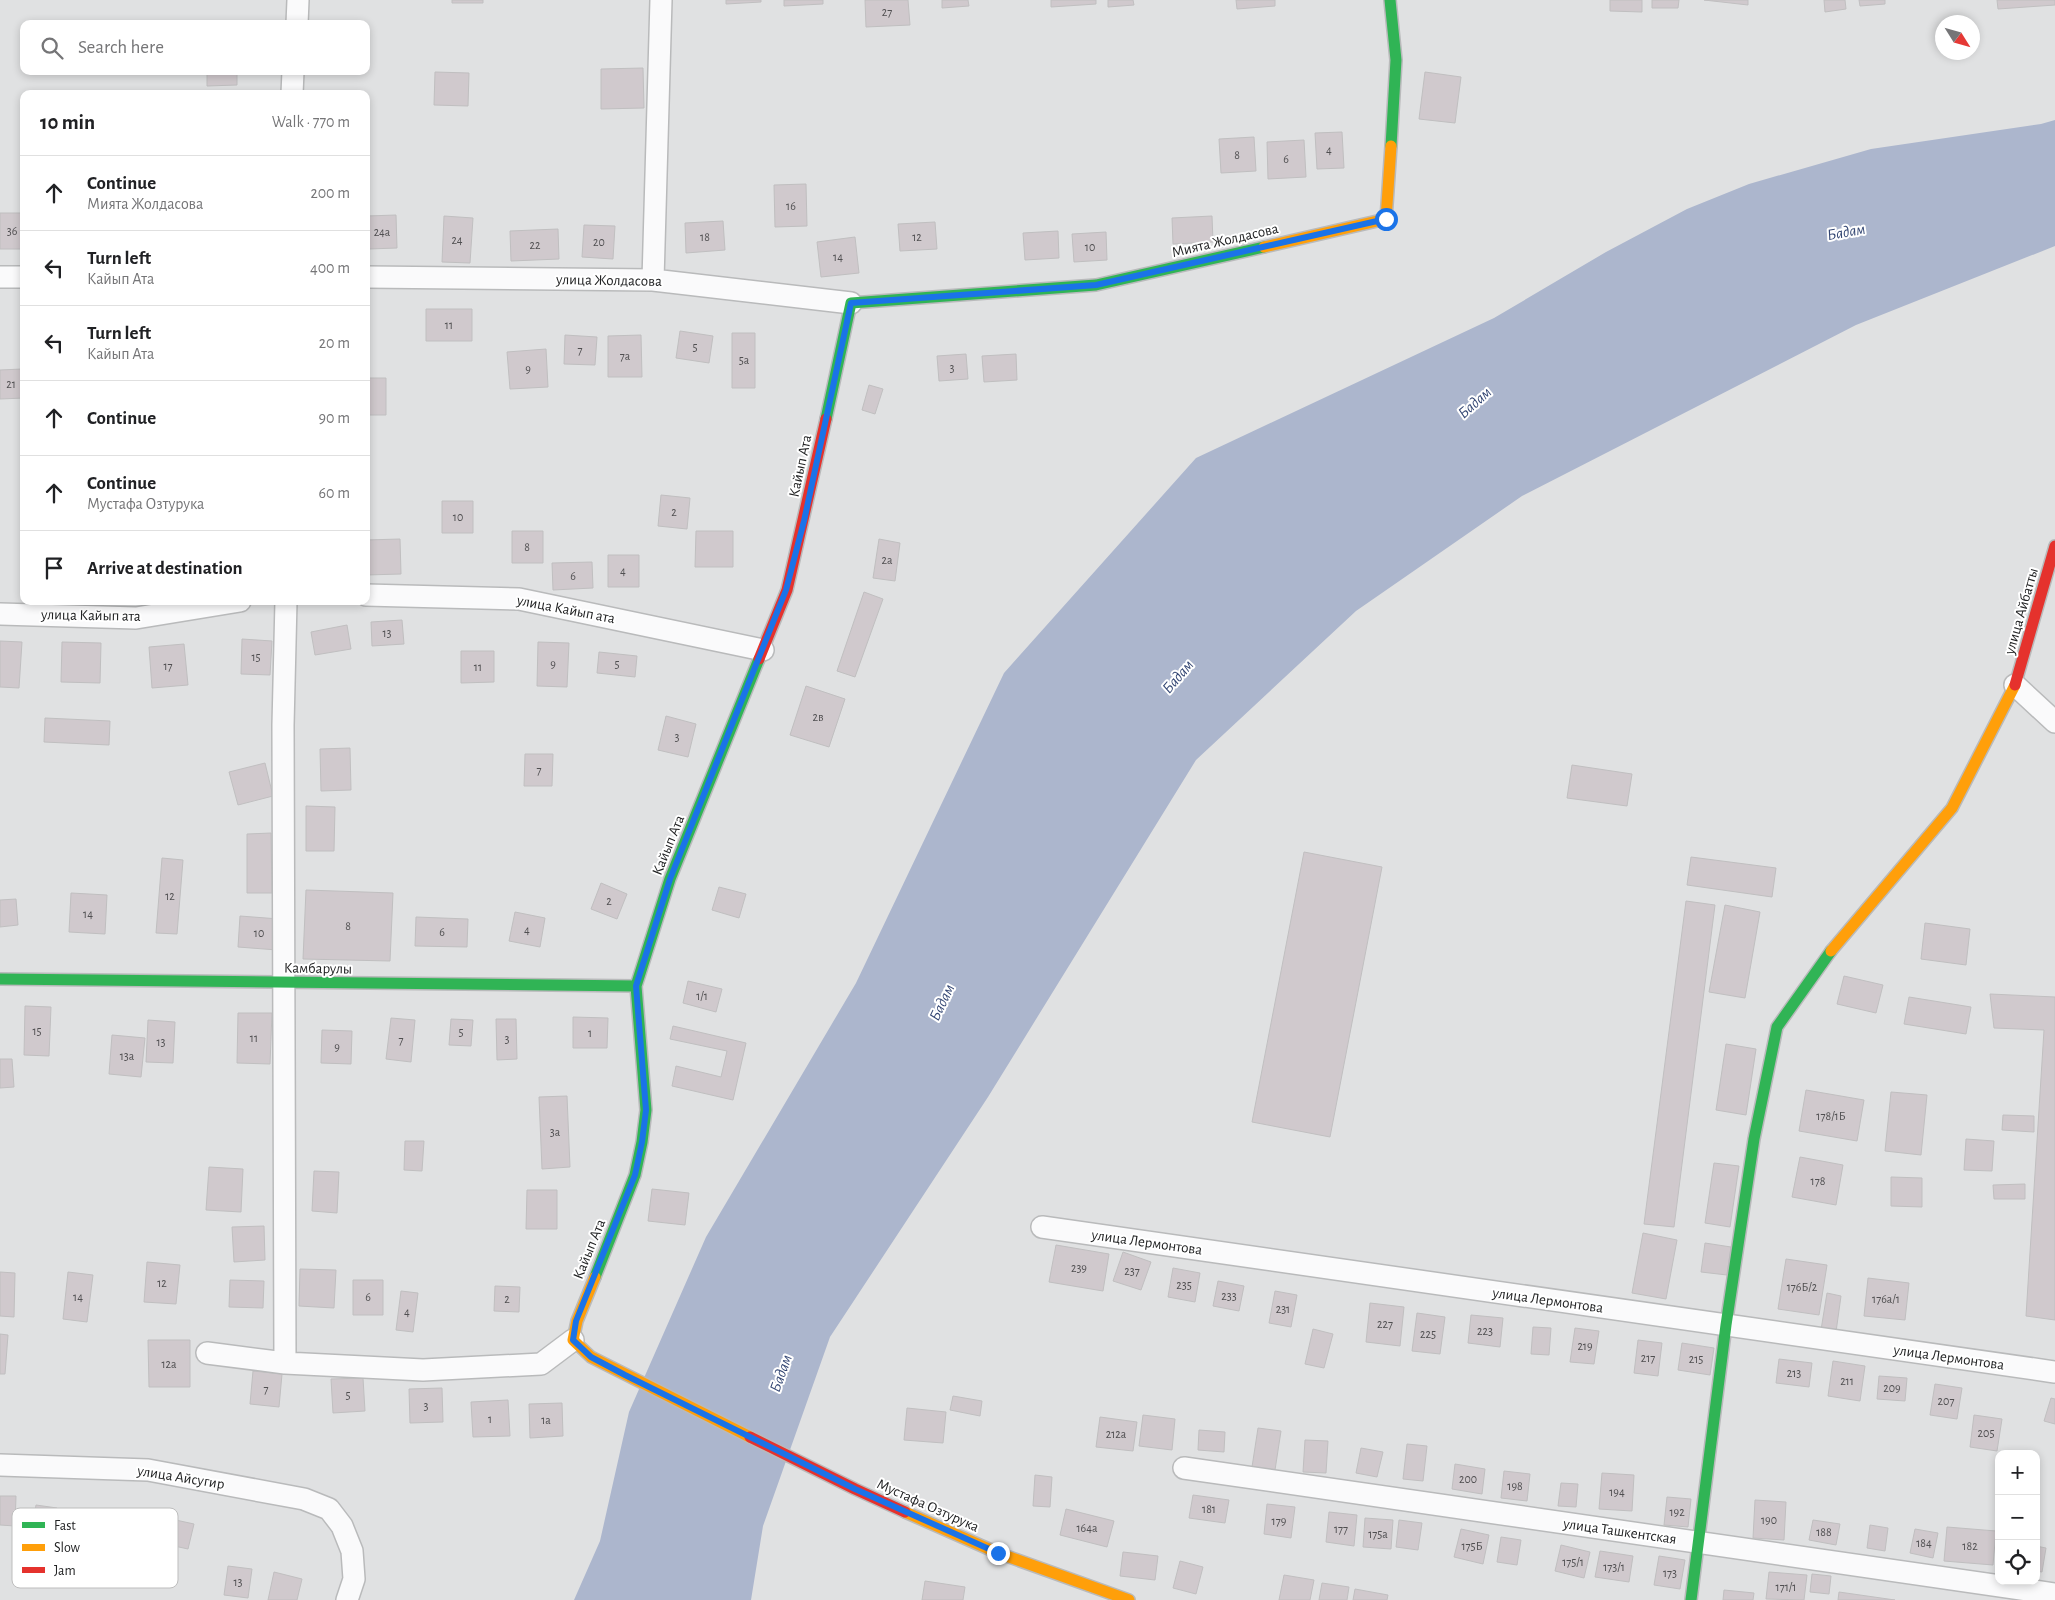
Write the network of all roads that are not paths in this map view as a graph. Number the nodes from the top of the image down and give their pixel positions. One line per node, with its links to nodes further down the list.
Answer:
1 (298, 0): 4 (street)
2 (662, 0): 10 (street)
3 (1390, 0): 11 (street, Мията Жолдасова)
4 (297, 20)
5 (293, 75): 6 (street)
6 (292, 90)
7 (0, 277): 8 (street)
8 (20, 277)
9 (370, 277): 10 (street, улица Жолдасова)
10 (653, 280): 11 (street, улица Жолдасова)
11 (851, 303): 17 (street, Кайып Ата)
12 (2055, 546): 18 (street, улица Айбатты)
13 (370, 596): 17 (street, улица Кайып ата)
14 (216, 605): 16 (street, улица Кайып ата)
15 (286, 605): 21 (street)
16 (0, 614)
17 (763, 650): 22 (street, Кайып Ата)
18 (2015, 685): 19 (street); 24 (street, улица Айбатты)
19 (2055, 722)
20 (0, 978): 21 (street, Камбарулы)
21 (284, 983): 22 (street, Камбарулы); 27 (street)
22 (636, 986): 25 (street, Кайып Ата)
23 (1042, 1227): 24 (street, улица Лермонтова)
24 (1726, 1325): 28 (street, улица Лермонтова); 31 (street, улица Айбатты)
25 (573, 1340): 27 (street); 34 (street, Мустафа Озтурука)
26 (207, 1353): 27 (street)
27 (285, 1363)
28 (2055, 1372)
29 (0, 1465): 33 (street, улица Айсугир)
30 (1184, 1468): 31 (street, улица Ташкентская)
31 (1699, 1543): 32 (street, улица Ташкентская); 35 (street, улица Айбатты)
32 (2055, 1594)
33 (348, 1600)
34 (1129, 1600)
35 (1691, 1600)

